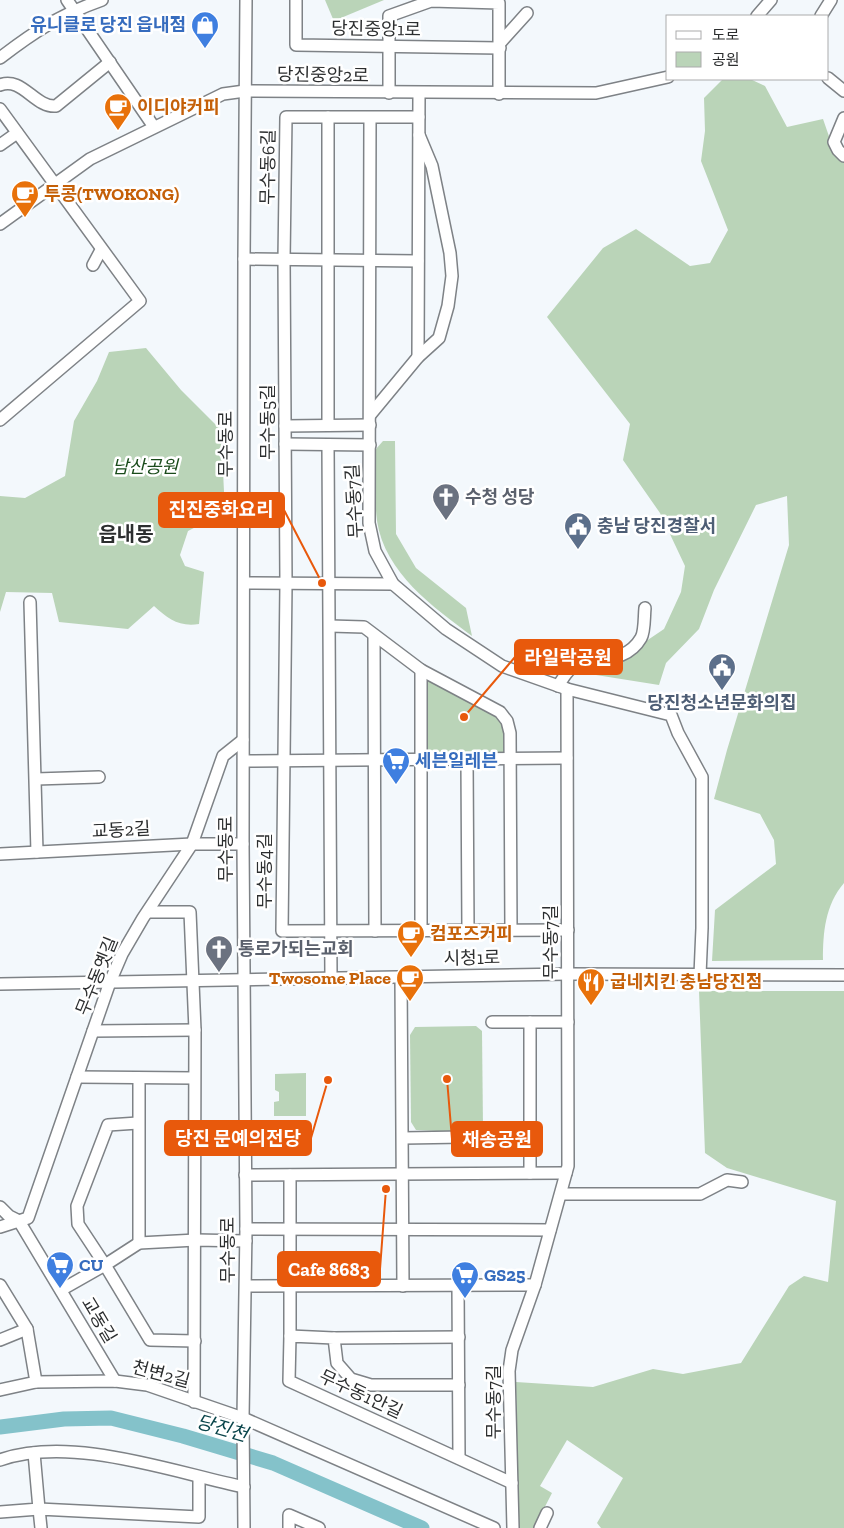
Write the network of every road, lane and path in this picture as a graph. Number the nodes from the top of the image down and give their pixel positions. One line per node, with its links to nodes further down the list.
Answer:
1 (102, 0): 6 (street)
2 (246, 0): 17 (street, 무수동로)
3 (296, 0): 10 (street, 당진중앙1로)
4 (771, 0): 8 (street)
5 (831, 0): 9 (street)
6 (70, 5): 12 (street); 13 (street)
7 (527, 13): 11 (street)
8 (758, 15)
9 (821, 15)
10 (390, 46): 11 (street, 당진중앙1로); 11 (street); 19 (street)
11 (500, 46): 21 (street)
12 (0, 58)
13 (110, 62): 16 (street); 27 (street)
14 (666, 77): 21 (street, 당진중앙2로)
15 (829, 79): 18 (street)
16 (0, 85)
17 (245, 91): 19 (street, 당진중앙2로); 27 (street, 당진중앙2로); 35 (street, 무수동로)
18 (844, 91)
19 (389, 93): 20 (street, 당진중앙2로)
20 (420, 94): 21 (street, 당진중앙2로); 24 (street)
21 (498, 94)
22 (0, 109): 28 (street)
23 (328, 117): 25 (street, 무수동6길); 36 (street, 무수동6길); 37 (street)
24 (419, 117): 25 (street, 무수동6길); 29 (street)
25 (370, 118): 38 (street)
26 (844, 118): 31 (street)
27 (154, 127): 32 (street, 당진중앙2로)
28 (17, 133): 30 (street); 32 (street)
29 (419, 135): 39 (street); 41 (street)
30 (0, 146)
31 (844, 156)
32 (53, 184): 33 (street, 당진중앙2로); 34 (street)
33 (0, 224)
34 (101, 250): 40 (street); 42 (street)
35 (244, 259): 36 (street); 49 (street, 무수동로)
36 (284, 260): 37 (street); 45 (street, 무수동5길)
37 (328, 260): 38 (street); 44 (street)
38 (368, 260): 39 (street); 43 (street, 무수동7길)
39 (418, 261): 41 (street)
40 (93, 265)
41 (418, 357): 43 (street)
42 (2, 416)
43 (370, 420): 44 (street); 48 (street, 무수동7길)
44 (328, 425): 45 (street)
45 (285, 426): 46 (street, 무수동5길)
46 (285, 444): 47 (street); 50 (street, 무수동5길)
47 (328, 445): 48 (street); 51 (street)
48 (370, 445): 52 (street, 무수동7길)
49 (244, 583): 50 (street); 59 (street, 무수동로)
50 (286, 584): 51 (street); 66 (street, 무수동4길)
51 (329, 584): 52 (street); 55 (street)
52 (393, 584): 58 (street, 무수동7길)
53 (30, 602): 69 (street)
54 (645, 608): 58 (street)
55 (330, 626): 56 (street); 67 (street)
56 (374, 636): 57 (street); 64 (street)
57 (421, 670): 61 (street); 65 (street)
58 (562, 687): 60 (street, 무수동7길); 82 (street, 무수동7길)
59 (243, 740): 63 (street, 무수동로); 70 (street, 무수동옛길)
60 (567, 758): 61 (street); 77 (street, 무수동7길)
61 (510, 759): 62 (street); 76 (street)
62 (467, 760): 65 (street); 75 (street)
63 (244, 761): 66 (street); 71 (street, 무수동로)
64 (374, 761): 65 (street); 67 (street); 79 (street)
65 (421, 761): 80 (street)
66 (283, 762): 67 (street); 78 (street, 무수동4길)
67 (329, 762): 78 (street)
68 (99, 776): 69 (street)
69 (36, 779): 72 (street)
70 (192, 844): 71 (street, 교동2길); 72 (street, 교동2길); 74 (street, 무수동옛길)
71 (243, 844): 86 (street, 무수동로)
72 (37, 852): 73 (street, 교동2길)
73 (0, 854)
74 (148, 912): 87 (street); 88 (street, 무수동옛길)
75 (468, 930): 76 (street, 무수동4길); 80 (street, 무수동4길)
76 (511, 930): 77 (street, 무수동4길)
77 (568, 930): 81 (street, 무수동7길)
78 (331, 931): 79 (street, 무수동4길); 84 (street)
79 (375, 931): 80 (street, 무수동4길)
80 (422, 931)
81 (568, 974): 82 (street, 시청1로); 85 (street, 시청1로); 92 (street, 무수동7길)
82 (700, 975): 83 (street, 시청1로)
83 (844, 975)
84 (331, 977): 85 (street, 시청1로); 86 (street, 시청1로)
85 (401, 977): 100 (street)
86 (244, 978): 87 (street); 103 (street, 무수동로)
87 (193, 980): 88 (street); 93 (street)
88 (110, 982): 89 (street); 94 (street, 무수동옛길)
89 (0, 984)
90 (492, 1022): 91 (street)
91 (530, 1022): 92 (street); 99 (street)
92 (568, 1022): 102 (street, 무수동7길)
93 (194, 1030): 94 (street); 97 (street)
94 (94, 1031): 95 (street, 무수동옛길)
95 (78, 1077): 96 (street); 109 (street, 무수동옛길)
96 (139, 1078): 97 (street); 98 (street)
97 (194, 1078): 115 (street)
98 (138, 1123): 117 (street); 118 (street)
99 (530, 1136): 100 (street); 101 (street)
100 (403, 1138): 105 (street)
101 (530, 1173): 102 (street); 105 (street)
102 (566, 1173): 107 (street, 무수동7길)
103 (245, 1175): 104 (street); 111 (street, 무수동로)
104 (290, 1175): 105 (street); 112 (street, 무수동1안길)
105 (403, 1175): 113 (street)
106 (742, 1182): 107 (street)
107 (560, 1194): 114 (street, 무수동7길)
108 (0, 1207): 109 (street, 교동길)
109 (19, 1221): 110 (street); 125 (street, 교동길)
110 (0, 1227)
111 (246, 1229): 112 (street); 116 (street, 무수동로)
112 (290, 1230): 113 (street); 122 (street, 무수동1안길)
113 (403, 1230): 114 (street); 123 (street)
114 (550, 1230): 120 (street, 무수동7길)
115 (196, 1240): 116 (street); 117 (street); 131 (street)
116 (246, 1242): 121 (street, 무수동로)
117 (139, 1243): 118 (street)
118 (105, 1265): 125 (street); 131 (street)
119 (0, 1285): 126 (street)
120 (535, 1285): 124 (street); 143 (street, 무수동7길)
121 (246, 1286): 122 (street); 137 (street, 무수동로)
122 (290, 1286): 123 (street); 127 (street, 무수동1안길)
123 (403, 1286): 124 (street)
124 (458, 1286): 128 (street)
125 (61, 1290): 132 (street, 교동길)
126 (27, 1329): 130 (street); 133 (street)
127 (290, 1336): 129 (street); 139 (street, 무수동1안길)
128 (460, 1337): 129 (street); 134 (street)
129 (334, 1338): 134 (street, 무수동1안길)
130 (0, 1340)
131 (195, 1341): 136 (street)
132 (115, 1380): 133 (street, 천변2길); 136 (street, 천변2길)
133 (36, 1382): 135 (street, 천변2길)
134 (459, 1385): 139 (street)
135 (0, 1390)
136 (194, 1402): 137 (street, 천변2길)
137 (243, 1418): 142 (street, 무수동로); 152 (street, 천변2길)
138 (34, 1453): 140 (street); 141 (street); 144 (street)
139 (459, 1458): 143 (street, 무수동1안길)
140 (0, 1460)
141 (199, 1478): 142 (street); 147 (street)
142 (244, 1483): 149 (street)
143 (512, 1483): 153 (street, 무수동7길)
144 (39, 1509): 145 (street); 147 (street); 148 (street)
145 (0, 1512)
146 (547, 1513): 154 (street)
147 (199, 1522)
148 (40, 1528)
149 (244, 1528)
150 (289, 1528): 151 (street)
151 (319, 1528)
152 (494, 1528)
153 (512, 1528)
154 (540, 1528)

